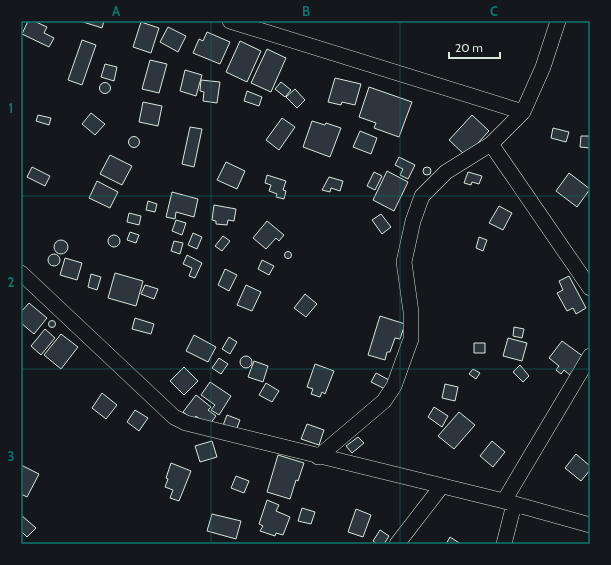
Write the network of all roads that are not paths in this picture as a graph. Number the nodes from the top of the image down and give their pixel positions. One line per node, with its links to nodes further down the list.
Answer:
1 (230, 21): 3 (street)
2 (558, 21): 3 (street)
3 (523, 112): 4 (street)
4 (491, 144): 6 (street); 8 (street)
5 (21, 273): 8 (street)
6 (590, 288)
7 (590, 356): 10 (street)
8 (318, 457): 9 (street)
9 (441, 487): 10 (street); 12 (street)
10 (509, 503): 11 (street); 13 (street)
11 (590, 525)
12 (397, 544)
13 (504, 544)

